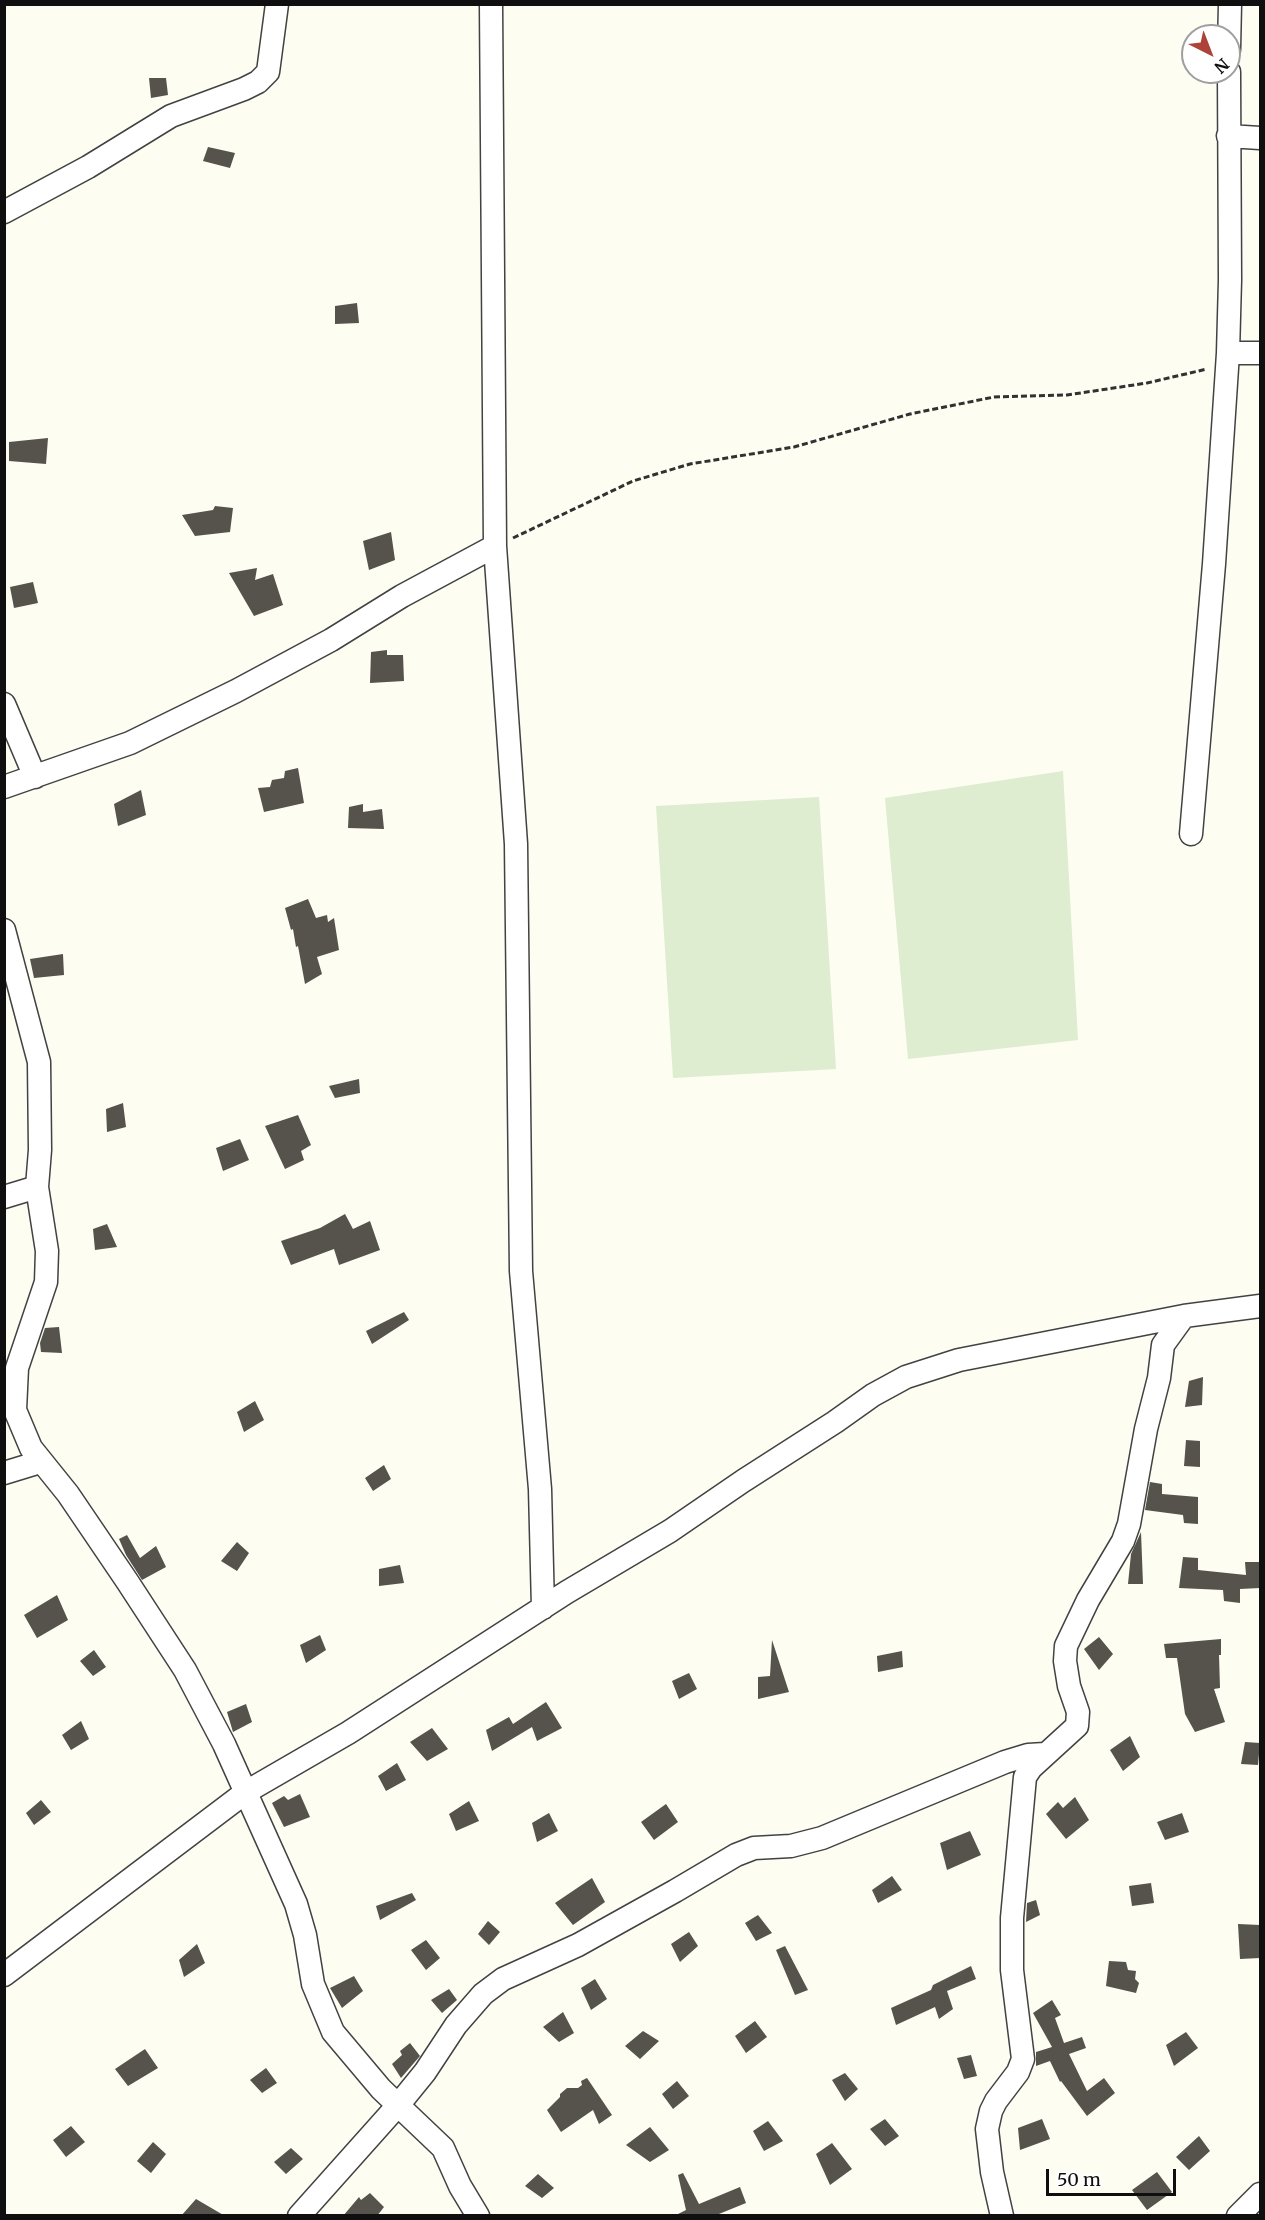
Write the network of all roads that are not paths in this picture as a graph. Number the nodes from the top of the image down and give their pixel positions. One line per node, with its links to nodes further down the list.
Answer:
1 (277, 4): 8 (street)
2 (491, 4): 11 (street)
3 (1230, 4): 4 (street)
4 (1230, 24)
5 (1229, 84): 6 (street)
6 (1228, 136): 7 (street); 10 (street)
7 (1260, 138)
8 (4, 212)
9 (1260, 353): 10 (street)
10 (1227, 360): 15 (street)
11 (495, 546): 13 (street); 23 (street)
12 (4, 704): 13 (street)
13 (35, 777): 14 (street)
14 (4, 787)
15 (1191, 834)
16 (4, 930): 17 (street)
17 (38, 1187): 18 (street); 21 (street)
18 (4, 1197)
19 (1260, 1306): 20 (street)
20 (1184, 1316): 23 (street); 24 (street)
21 (40, 1462): 22 (street); 25 (street)
22 (4, 1473)
23 (543, 1608): 25 (street)
24 (1045, 1754): 27 (street); 31 (street)
25 (246, 1792): 26 (street); 27 (street)
26 (4, 1975)
27 (399, 2104): 29 (street); 30 (street)
28 (1260, 2194): 32 (street)
29 (299, 2216)
30 (478, 2216)
31 (1002, 2216)
32 (1238, 2216)

